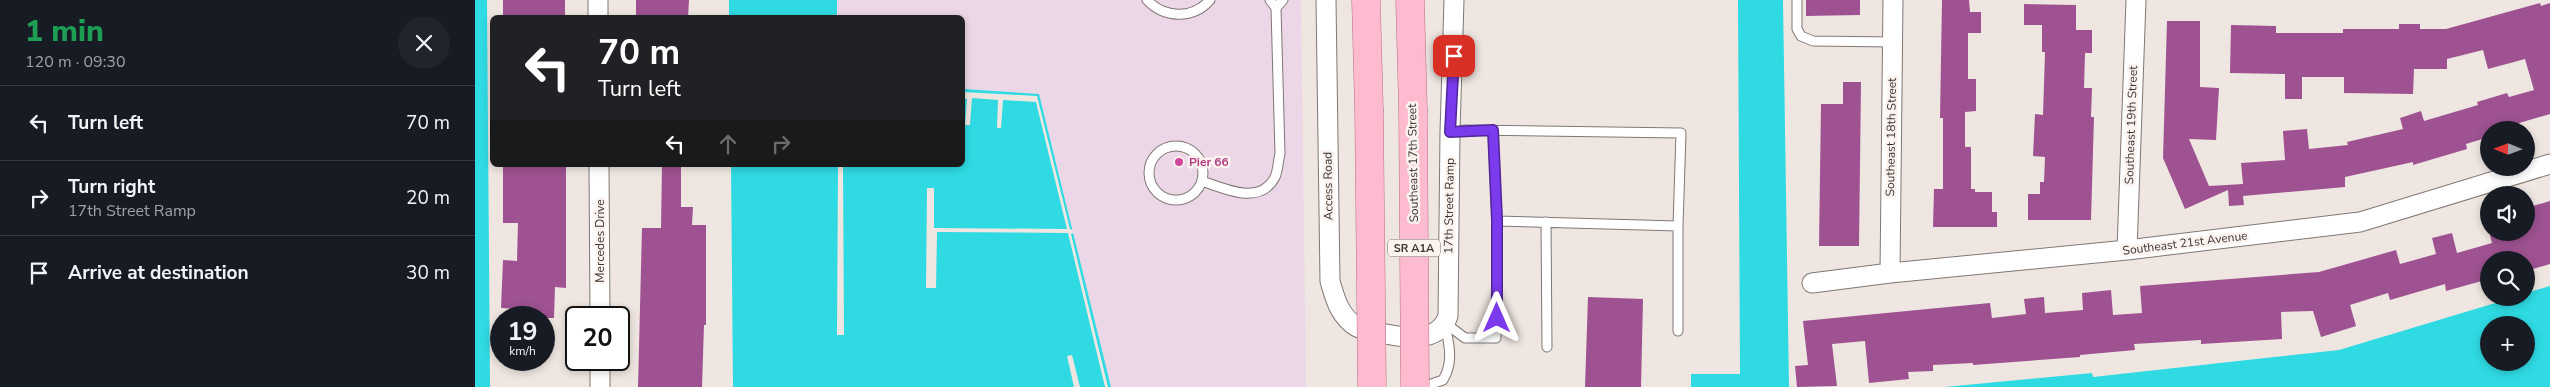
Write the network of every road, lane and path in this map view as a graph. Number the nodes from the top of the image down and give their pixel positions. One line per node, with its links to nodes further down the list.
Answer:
1 (598, 0): 13 (street)
2 (1147, 0): 3 (lane)
3 (1209, 0)
4 (1283, 0): 12 (lane)
5 (1326, 0): 27 (street, Access Road)
6 (1367, 0): 32 (main road, SR A1A, bridge)
7 (1410, 0): 33 (main road, Southeast 17th Street / SR A1A, bridge)
8 (1455, 0): 16 (street, 17th Street Ramp)
9 (1797, 0): 14 (lane)
10 (1893, 0): 14 (street, Southeast 18th Street)
11 (2136, 0): 23 (street, Southeast 19th Street)
12 (1273, 4): 19 (lane)
13 (598, 15)
14 (1893, 42): 24 (street, Southeast 18th Street)
15 (1493, 130): 16 (lane); 20 (lane); 22 (lane)
16 (1450, 132): 27 (street, 17th Street Ramp)
17 (2550, 164): 23 (street, Southeast 21st Avenue)
18 (599, 167): 26 (street, Mercedes Drive)
19 (1201, 181): 19 (lane)
20 (1497, 220): 21 (lane); 27 (lane)
21 (1546, 222): 22 (lane); 29 (lane)
22 (1678, 226): 28 (lane)
23 (2127, 250): 24 (street, Southeast 21st Avenue)
24 (1890, 273): 25 (street, Southeast 21st Avenue)
25 (1812, 283)
26 (600, 306)
27 (1445, 324): 35 (lane)
28 (1679, 331)
29 (1547, 347)
30 (600, 371): 31 (street)
31 (600, 387)
32 (1372, 387)
33 (1415, 387)
34 (1419, 387): 35 (lane)
35 (1423, 387)

